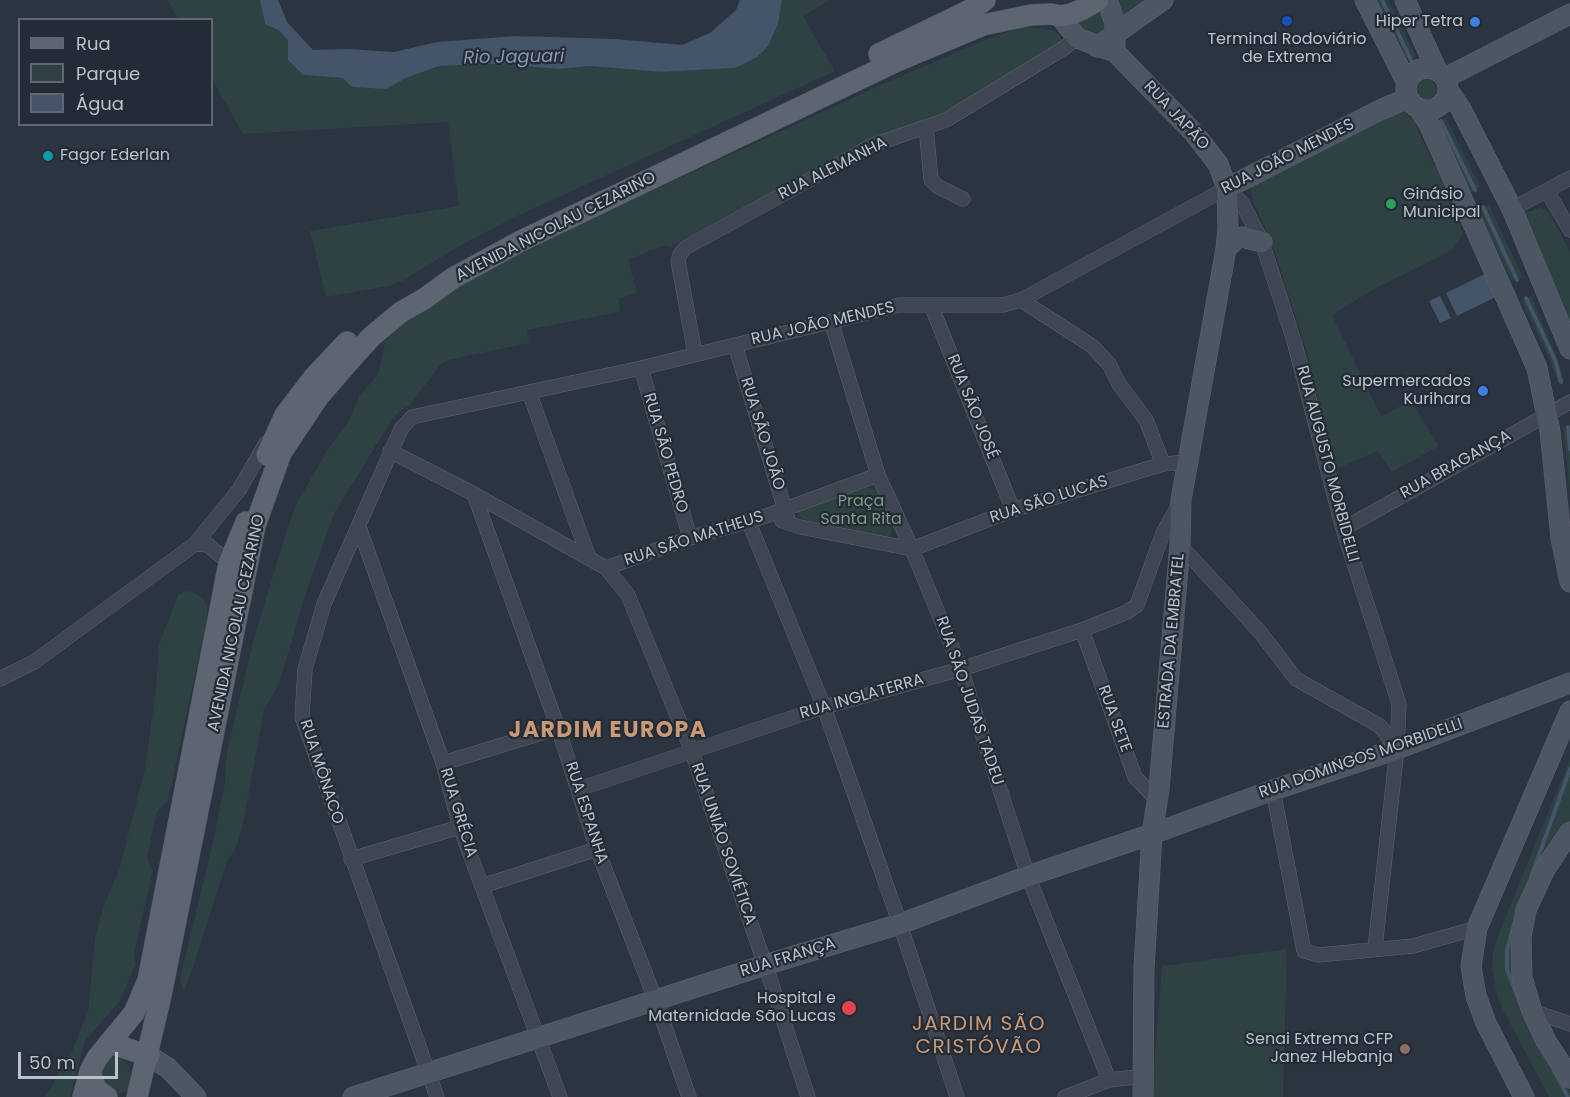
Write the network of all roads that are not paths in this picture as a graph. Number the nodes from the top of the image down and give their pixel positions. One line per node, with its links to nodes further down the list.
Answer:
1 (985, 0): 33 (main road, AVENIDA NICOLAU CEZARINO)
2 (1031, 0): 8 (main road)
3 (1098, 0): 8 (main road, AVENIDA NICOLAU CEZARINO)
4 (1107, 0): 11 (street)
5 (1163, 0): 11 (street)
6 (1365, 0): 13 (street)
7 (1405, 0): 12 (street)
8 (1056, 15): 10 (street); 85 (main road, AVENIDA NICOLAU CEZARINO)
9 (1570, 15): 12 (street)
10 (1077, 38): 11 (street); 14 (street, RUA ALEMANHA)
11 (1109, 44): 16 (street, RUA JAPÃO)
12 (1443, 79): 13 (street); 13 (street); 19 (street)
13 (1411, 97): 16 (street, RUA JOÃO MENDES); 32 (street)
14 (926, 127): 18 (street); 28 (street, RUA ALEMANHA)
15 (1570, 178): 17 (street)
16 (1227, 188): 21 (street, RUA AUGUSTO MORBIDELLI); 22 (street, ESTRADA DA EMBRATEL); 23 (street, RUA JOÃO MENDES)
17 (1547, 191): 19 (street); 20 (street)
18 (963, 199)
19 (1512, 209): 27 (street)
20 (1570, 230)
21 (1262, 242): 22 (street); 47 (street, RUA AUGUSTO MORBIDELLI)
22 (1226, 249): 36 (street, ESTRADA DA EMBRATEL)
23 (1021, 300): 24 (street, RUA JOÃO MENDES); 37 (street)
24 (931, 305): 25 (street, RUA JOÃO MENDES); 42 (street, RUA SÃO JOSÉ)
25 (831, 321): 26 (street, RUA JOÃO MENDES); 38 (street, RUA SÃO JUDAS TADEU)
26 (735, 345): 28 (street, RUA JOÃO MENDES); 41 (street, RUA SÃO JOÃO)
27 (1570, 349)
28 (695, 354): 29 (street, RUA JOÃO MENDES)
29 (641, 368): 30 (street, RUA JOÃO MENDES); 48 (street, RUA SÃO PEDRO)
30 (529, 392): 34 (street, RUA JOÃO MENDES); 52 (street)
31 (1570, 402): 32 (street, RUA BRAGANÇA)
32 (1548, 414): 47 (street, RUA BRAGANÇA); 55 (street)
33 (285, 415): 49 (street); 53 (main road, AVENIDA NICOLAU CEZARINO)
34 (412, 417): 35 (street, RUA MÔNACO)
35 (390, 451): 39 (street, RUA SÃO MATHEUS); 46 (street, RUA MÔNACO)
36 (1189, 462): 37 (street, RUA SÃO LUCAS); 40 (street, ESTRADA DA EMBRATEL)
37 (1163, 464): 42 (street, RUA SÃO LUCAS)
38 (878, 474): 41 (street, RUA SÃO MATHEUS); 51 (street, RUA SÃO JUDAS TADEU)
39 (474, 494): 52 (street, RUA SÃO MATHEUS); 62 (street, RUA ESPANHA)
40 (1181, 500): 50 (street, ESTRADA DA EMBRATEL); 56 (street, RUA INGLATERRA)
41 (785, 508): 43 (street, RUA SÃO MATHEUS); 45 (street, RUA SÃO JOÃO)
42 (1013, 510): 51 (street, RUA SÃO LUCAS)
43 (766, 516): 44 (street, RUA SÃO MATHEUS); 45 (street)
44 (748, 520): 48 (street, RUA SÃO MATHEUS); 60 (street)
45 (789, 523): 51 (street)
46 (359, 527): 65 (street, RUA GRÉCIA); 73 (street, RUA MÔNACO)
47 (1342, 529): 63 (street, RUA AUGUSTO MORBIDELLI)
48 (690, 538): 54 (street, RUA SÃO MATHEUS)
49 (195, 544): 53 (street); 58 (street)
50 (1180, 545): 63 (street); 68 (street, ESTRADA DA EMBRATEL)
51 (912, 549): 57 (street, RUA SÃO JUDAS TADEU)
52 (589, 558): 54 (street, RUA SÃO MATHEUS)
53 (229, 563): 84 (main road, AVENIDA NICOLAU CEZARINO)
54 (606, 567): 64 (street, RUA UNIÃO SOVIÉTICA)
55 (1570, 582)
56 (1082, 630): 57 (street, RUA INGLATERRA); 68 (street, RUA SETE)
57 (961, 669): 60 (street, RUA INGLATERRA); 74 (street, RUA SÃO JUDAS TADEU)
58 (0, 678)
59 (1570, 683): 63 (street, RUA DOMINGOS MORBIDELLI)
60 (824, 707): 64 (street, RUA INGLATERRA); 76 (street)
61 (1570, 711): 77 (street)
62 (558, 728): 65 (street); 66 (street, RUA ESPANHA)
63 (1397, 749): 67 (street, RUA DOMINGOS MORBIDELLI); 78 (street, RUA AUGUSTO MORBIDELLI)
64 (692, 752): 66 (street, RUA INGLATERRA); 79 (street, RUA UNIÃO SOVIÉTICA)
65 (443, 763): 69 (street, RUA GRÉCIA)
66 (579, 789): 72 (street, RUA ESPANHA)
67 (1273, 789): 70 (street, RUA DOMINGOS MORBIDELLI); 78 (street)
68 (1158, 801): 70 (street, ESTRADA DA EMBRATEL)
69 (460, 827): 73 (street); 75 (street, RUA GRÉCIA)
70 (1152, 834): 74 (street, RUA FRANÇA); 88 (street, ESTRADA DA EMBRATEL)
71 (1567, 842): 81 (street)
72 (597, 849): 75 (street); 80 (street, RUA ESPANHA)
73 (351, 859): 87 (street, RUA MÔNACO)
74 (1028, 876): 76 (street, RUA FRANÇA); 90 (street, RUA SÃO JUDAS TADEU)
75 (482, 886): 83 (street, RUA GRÉCIA)
76 (900, 924): 79 (street, RUA FRANÇA); 100 (street)
77 (1478, 928): 78 (street); 103 (street)
78 (1375, 948)
79 (765, 965): 80 (street, RUA FRANÇA); 99 (street, RUA UNIÃO SOVIÉTICA)
80 (656, 1001): 83 (street, RUA FRANÇA); 98 (street, RUA ESPANHA)
81 (1532, 1011): 82 (street); 89 (street)
82 (1570, 1024)
83 (537, 1037): 87 (street, RUA FRANÇA); 97 (street, RUA GRÉCIA)
84 (110, 1043): 85 (main road); 86 (main road, AVENIDA NICOLAU CEZARINO)
85 (148, 1056): 93 (main road, AVENIDA NICOLAU CEZARINO); 94 (street)
86 (90, 1071): 91 (main road, AVENIDA NICOLAU CEZARINO); 92 (main road)
87 (428, 1073): 95 (street, RUA FRANÇA); 96 (street, RUA MÔNACO)
88 (1145, 1076): 90 (street); 102 (street, ESTRADA DA EMBRATEL)
89 (1570, 1078)
90 (1109, 1080): 101 (street)
91 (83, 1097)
92 (107, 1097)
93 (137, 1097)
94 (196, 1097)
95 (353, 1097)
96 (437, 1097)
97 (560, 1097)
98 (689, 1097)
99 (808, 1097)
100 (957, 1097)
101 (1065, 1097)
102 (1143, 1097)
103 (1524, 1097)

